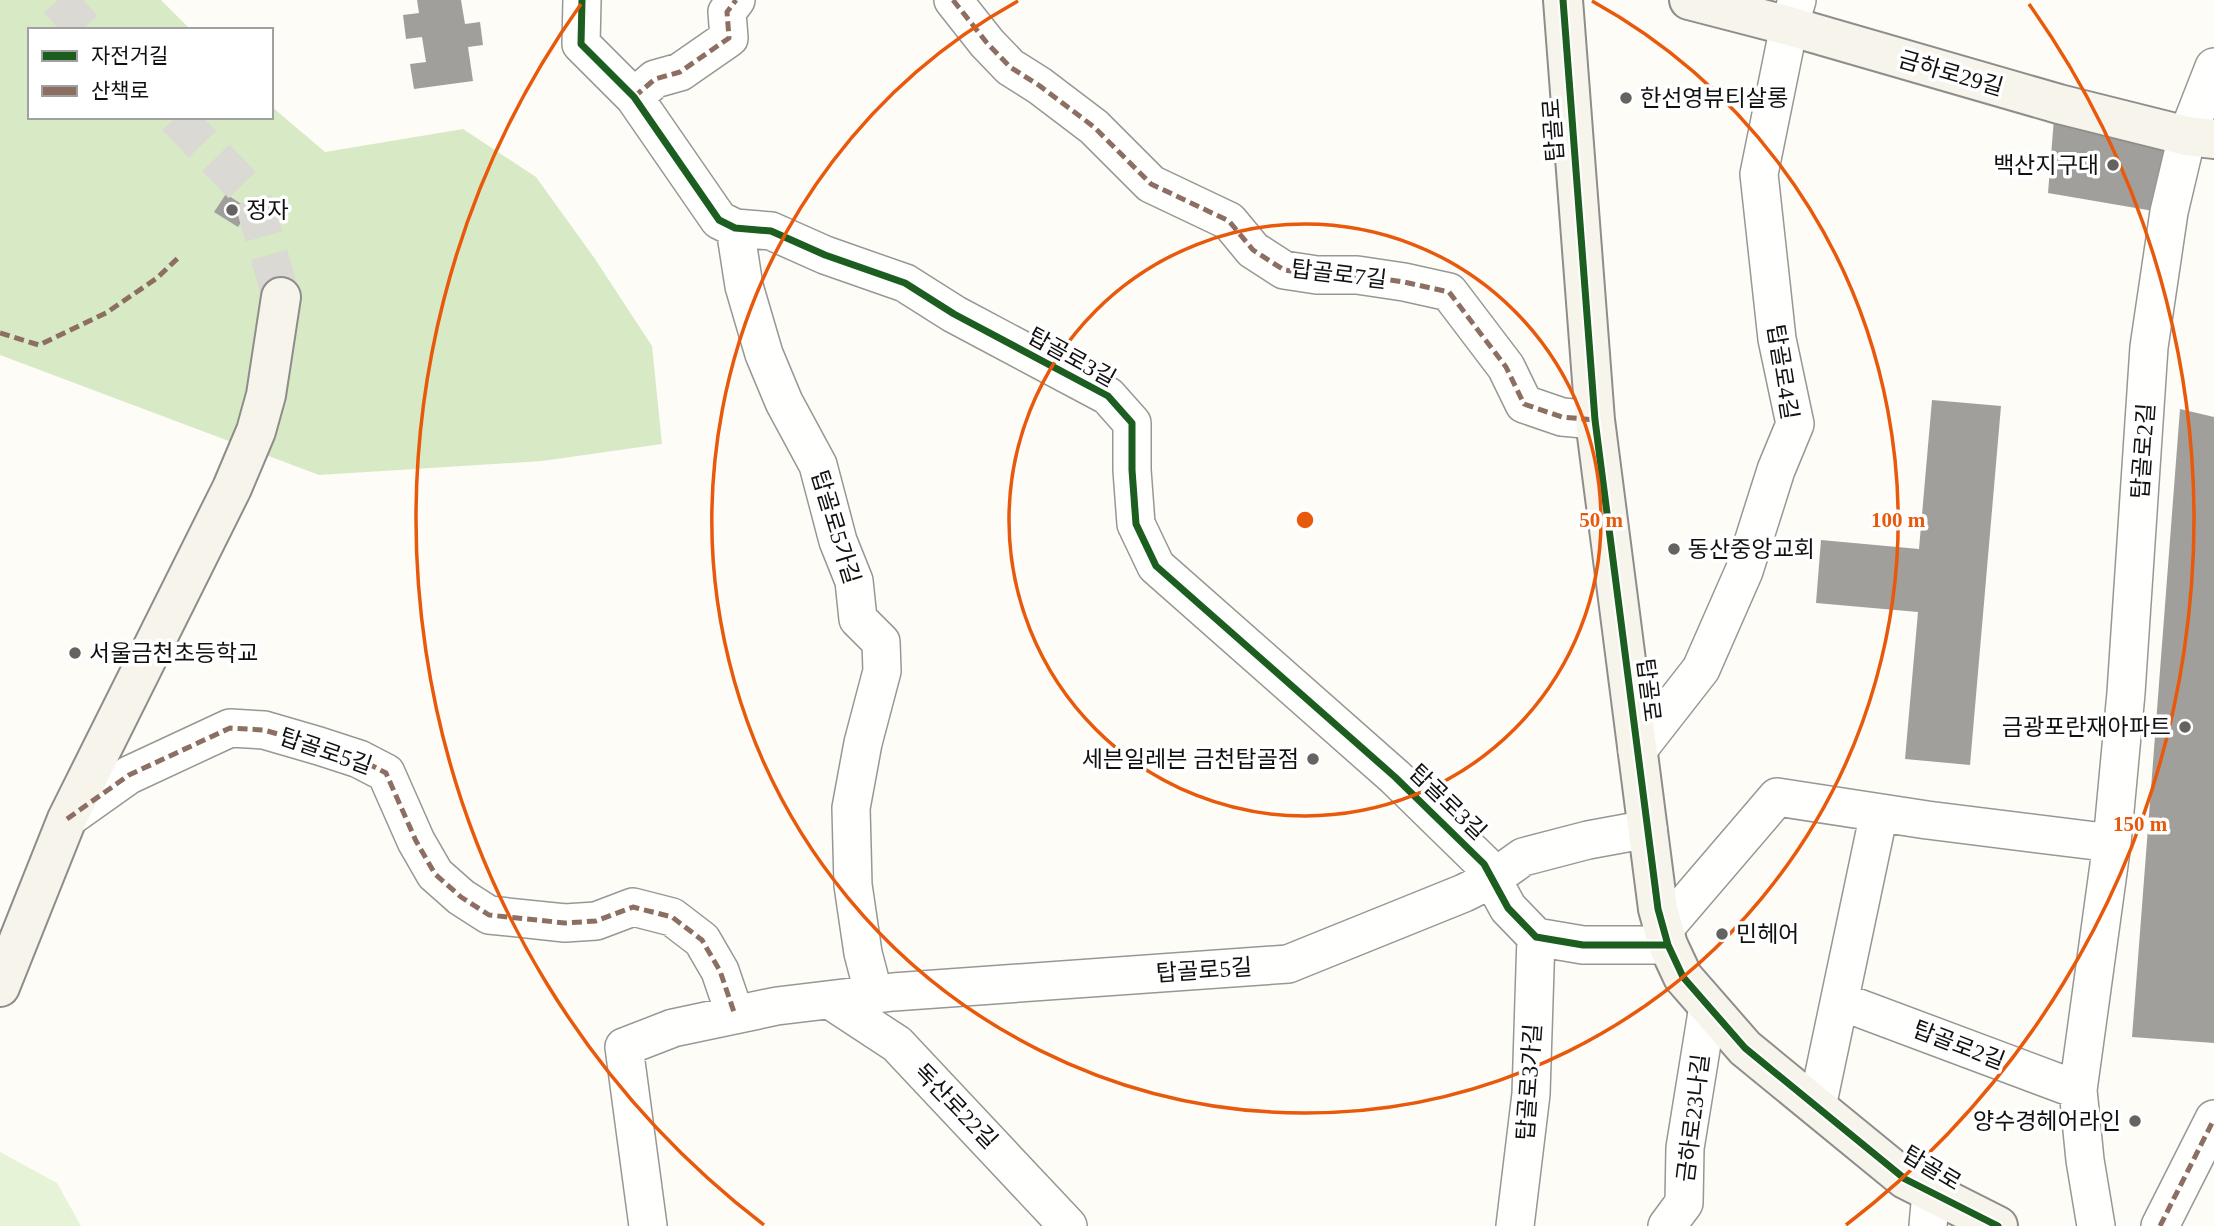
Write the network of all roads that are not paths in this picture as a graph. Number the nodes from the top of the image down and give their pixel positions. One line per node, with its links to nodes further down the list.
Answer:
1 (582, 0): 8 (street)
2 (736, 0): 8 (street)
3 (953, 0): 12 (street, 탑골로7길)
4 (1563, 0): 12 (street, 탑골로)
5 (1689, 0): 6 (street, 금하로29길)
6 (1793, 13): 9 (street, 금하로29길); 13 (street, 탑골로4길)
7 (2214, 66): 9 (street, 탑골로2길)
8 (634, 97): 10 (street)
9 (2201, 137): 17 (street, 탑골로2길)
10 (735, 228): 18 (street, 탑골로3길); 22 (street, 탑골로5가길)
11 (281, 297): 15 (street)
12 (1595, 421): 13 (street, 탑골로)
13 (1637, 751): 16 (street, 탑골로)
14 (1879, 813): 17 (street); 20 (street); 24 (street)
15 (67, 819): 21 (street); 26 (street, 탑골로5길)
16 (1648, 829): 18 (street, 탑골로5길); 20 (street, 탑골로)
17 (2112, 843): 27 (street, 탑골로2길)
18 (1492, 879): 19 (street, 탑골로3길); 22 (street, 탑골로5길)
19 (1535, 937): 20 (street); 33 (street, 탑골로3가길)
20 (1666, 937): 25 (street, 탑골로)
21 (0, 987)
22 (874, 995): 23 (street, 탑골로5길)
23 (830, 1000): 26 (street, 탑골로5길); 32 (street, 독산로22길)
24 (1840, 1001): 27 (street, 탑골로2길); 28 (street)
25 (1708, 1006): 28 (street, 탑골로); 34 (street, 금하로23나길)
26 (735, 1015): 31 (street, 탑골로5길)
27 (2078, 1090): 36 (street, 탑골로2길)
28 (1817, 1107): 30 (street, 탑골로)
29 (2214, 1119): 37 (street)
30 (1929, 1209): 35 (street, 탑골로)
31 (648, 1226)
32 (1068, 1226)
33 (1515, 1226)
34 (1667, 1226)
35 (1998, 1226)
36 (2096, 1226)
37 (2160, 1226)

